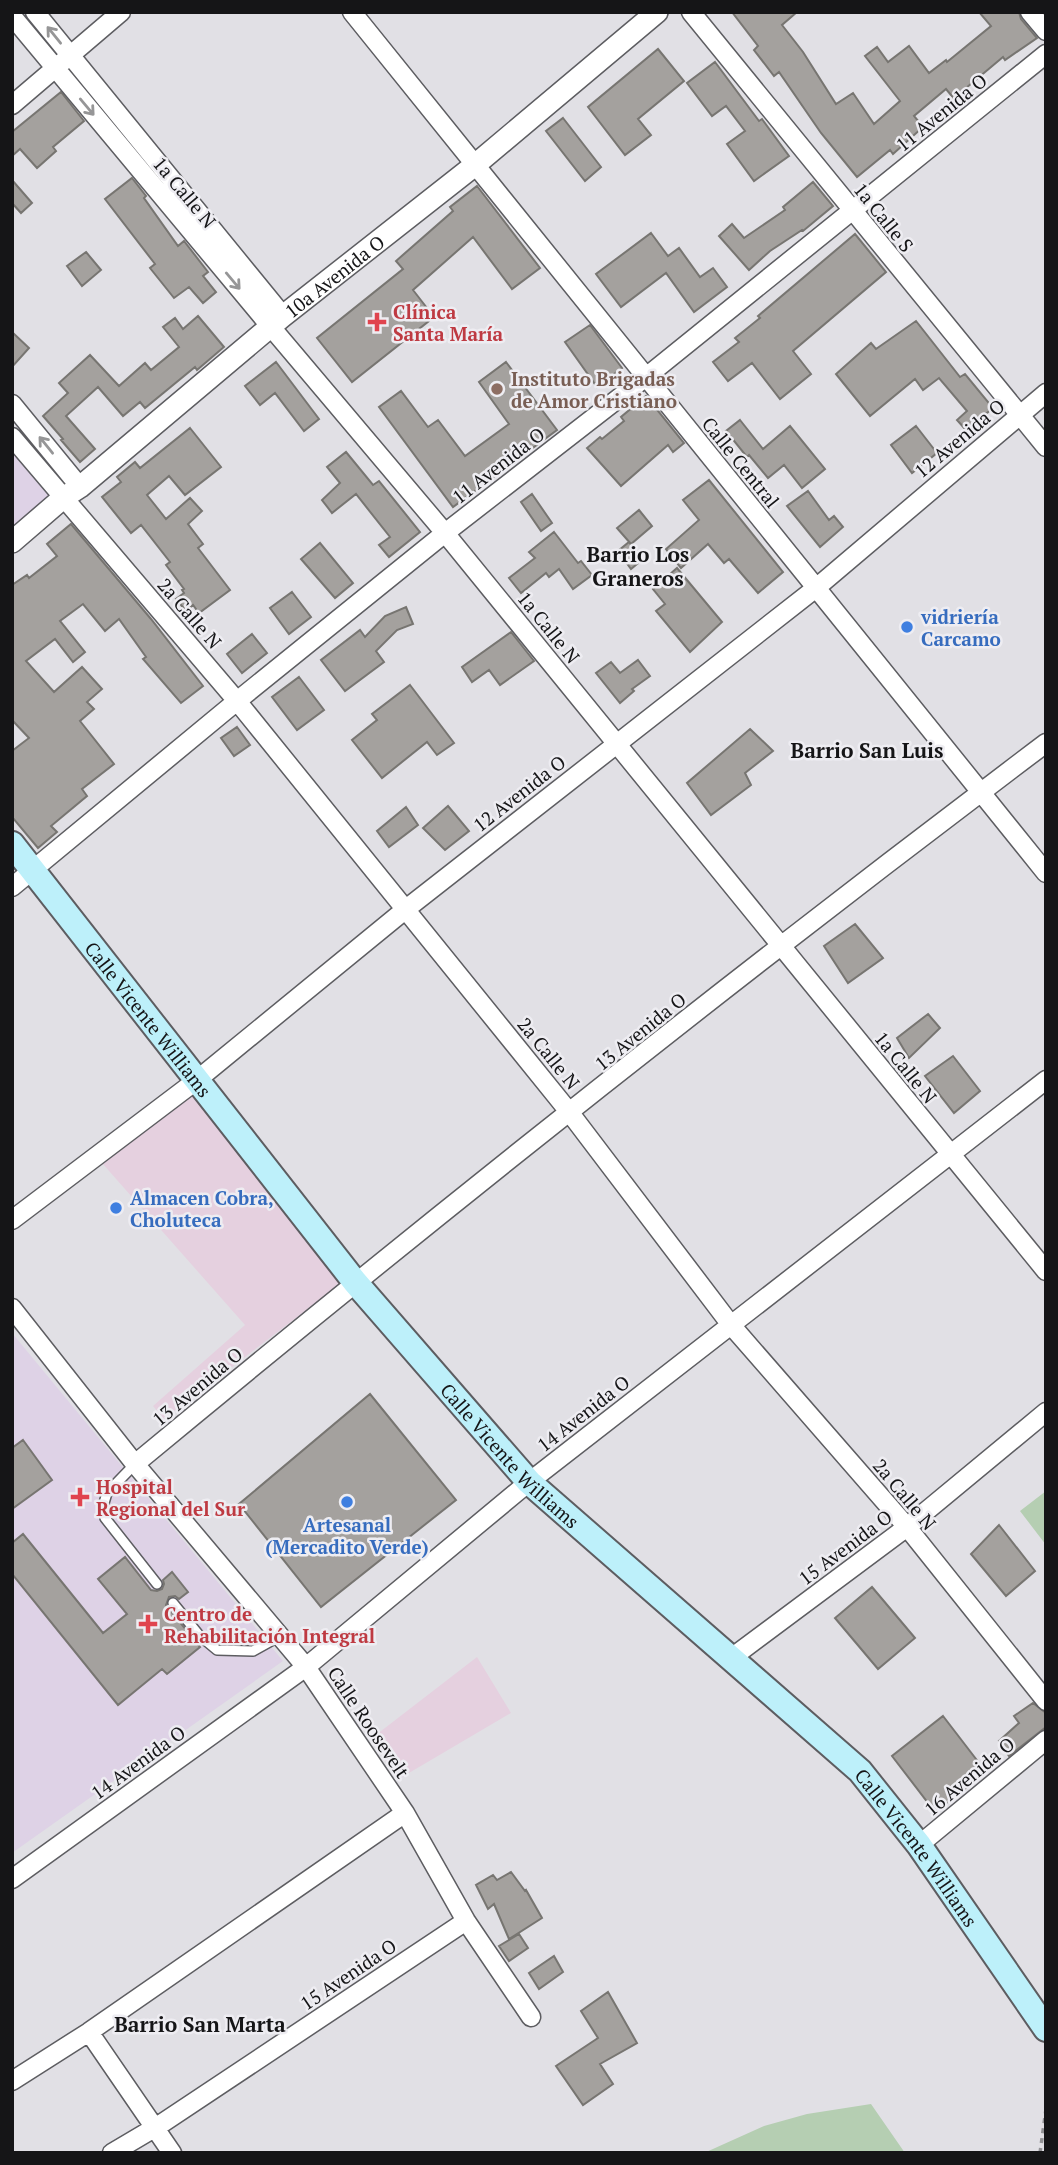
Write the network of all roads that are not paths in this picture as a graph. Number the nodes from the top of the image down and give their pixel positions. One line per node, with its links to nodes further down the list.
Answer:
1 (35, 12): 10 (street, 1a Calle N, one-way to 1)
2 (121, 12): 10 (street)
3 (352, 12): 13 (street, Calle Central)
4 (657, 12): 13 (street, 10a Avenida O)
5 (691, 12): 14 (street, 1a Calle S)
6 (1030, 12): 8 (street)
7 (12, 16): 11 (street, 1a Calle N)
8 (1046, 31)
9 (1046, 54): 14 (street, 11 Avenida O)
10 (70, 56): 11 (street); 15 (street, 1a Calle N)
11 (55, 69): 12 (street); 15 (street, 1a Calle N, one-way to 15)
12 (12, 105)
13 (475, 165): 15 (street, 10a Avenida O); 16 (street, Calle Central)
14 (852, 210): 16 (street, 11 Avenida O); 19 (street, 1a Calle S)
15 (277, 322): 22 (street, 10a Avenida O); 23 (street, 1a Calle N)
16 (646, 377): 23 (street, 11 Avenida O); 25 (street, Calle Central)
17 (1046, 393): 19 (street, 12 Avenida O)
18 (12, 404): 22 (street, 2a Calle N, one-way to 18)
19 (1019, 415): 21 (street, 1a Calle S); 25 (street, 12 Avenida O)
20 (12, 437): 22 (street, 2a Calle N)
21 (1046, 447)
22 (72, 492): 24 (street, 10a Avenida O); 26 (street, 2a Calle N)
23 (446, 533): 26 (street, 11 Avenida O); 27 (street, 1a Calle N)
24 (12, 541)
25 (816, 588): 27 (street, 12 Avenida O); 29 (street, Calle Central)
26 (237, 701): 31 (street, 11 Avenida O); 34 (street, 2a Calle N)
27 (616, 743): 34 (street, 12 Avenida O); 35 (street, 1a Calle N)
28 (1046, 743): 29 (street, 13 Avenida O)
29 (981, 792): 32 (street, Calle Central); 35 (street, 13 Avenida O)
30 (12, 844): 31 (main road, Calle Vicente Williams)
31 (34, 870): 33 (street, 11 Avenida O); 36 (main road, Calle Vicente Williams)
32 (1046, 873)
33 (12, 887)
34 (407, 909): 36 (street, 12 Avenida O); 38 (street, 2a Calle N)
35 (780, 946): 38 (street, 13 Avenida O); 39 (street, 1a Calle N)
36 (197, 1080): 40 (street, 12 Avenida O); 42 (main road, Calle Vicente Williams)
37 (1046, 1080): 39 (street, 14 Avenida O)
38 (570, 1113): 42 (street, 13 Avenida O); 44 (street, 2a Calle N)
39 (949, 1153): 41 (street, 1a Calle N); 44 (street, 14 Avenida O)
40 (12, 1220)
41 (1046, 1271)
42 (355, 1282): 46 (street, 13 Avenida O); 47 (main road, Calle Vicente Williams)
43 (12, 1308): 46 (street, Calle Roosevelt)
44 (731, 1325): 47 (street, 14 Avenida O); 48 (street, 2a Calle N)
45 (1046, 1412): 48 (street, 15 Avenida O)
46 (135, 1464): 49 (lane); 51 (street, Calle Roosevelt)
47 (529, 1482): 52 (main road, Calle Vicente Williams); 53 (street, 14 Avenida O)
48 (907, 1527): 52 (street, 15 Avenida O); 54 (street, 2a Calle N)
49 (158, 1584)
50 (173, 1603): 51 (lane)
51 (280, 1636): 53 (street, Calle Roosevelt)
52 (730, 1659): 57 (main road, Calle Vicente Williams)
53 (306, 1667): 56 (street, Calle Roosevelt); 58 (street, 14 Avenida O)
54 (1046, 1701)
55 (1046, 1740): 57 (street, 16 Avenida O)
56 (405, 1813): 59 (street, Calle Roosevelt); 62 (street)
57 (919, 1845): 61 (main road, Calle Vicente Williams)
58 (12, 1879)
59 (466, 1921): 60 (street, Calle Roosevelt); 64 (street, 15 Avenida O)
60 (531, 2017)
61 (1046, 2029)
62 (89, 2032): 63 (street); 64 (street)
63 (12, 2081)
64 (154, 2128): 65 (street, 15 Avenida O); 66 (street)
65 (112, 2153)
66 (172, 2153)

